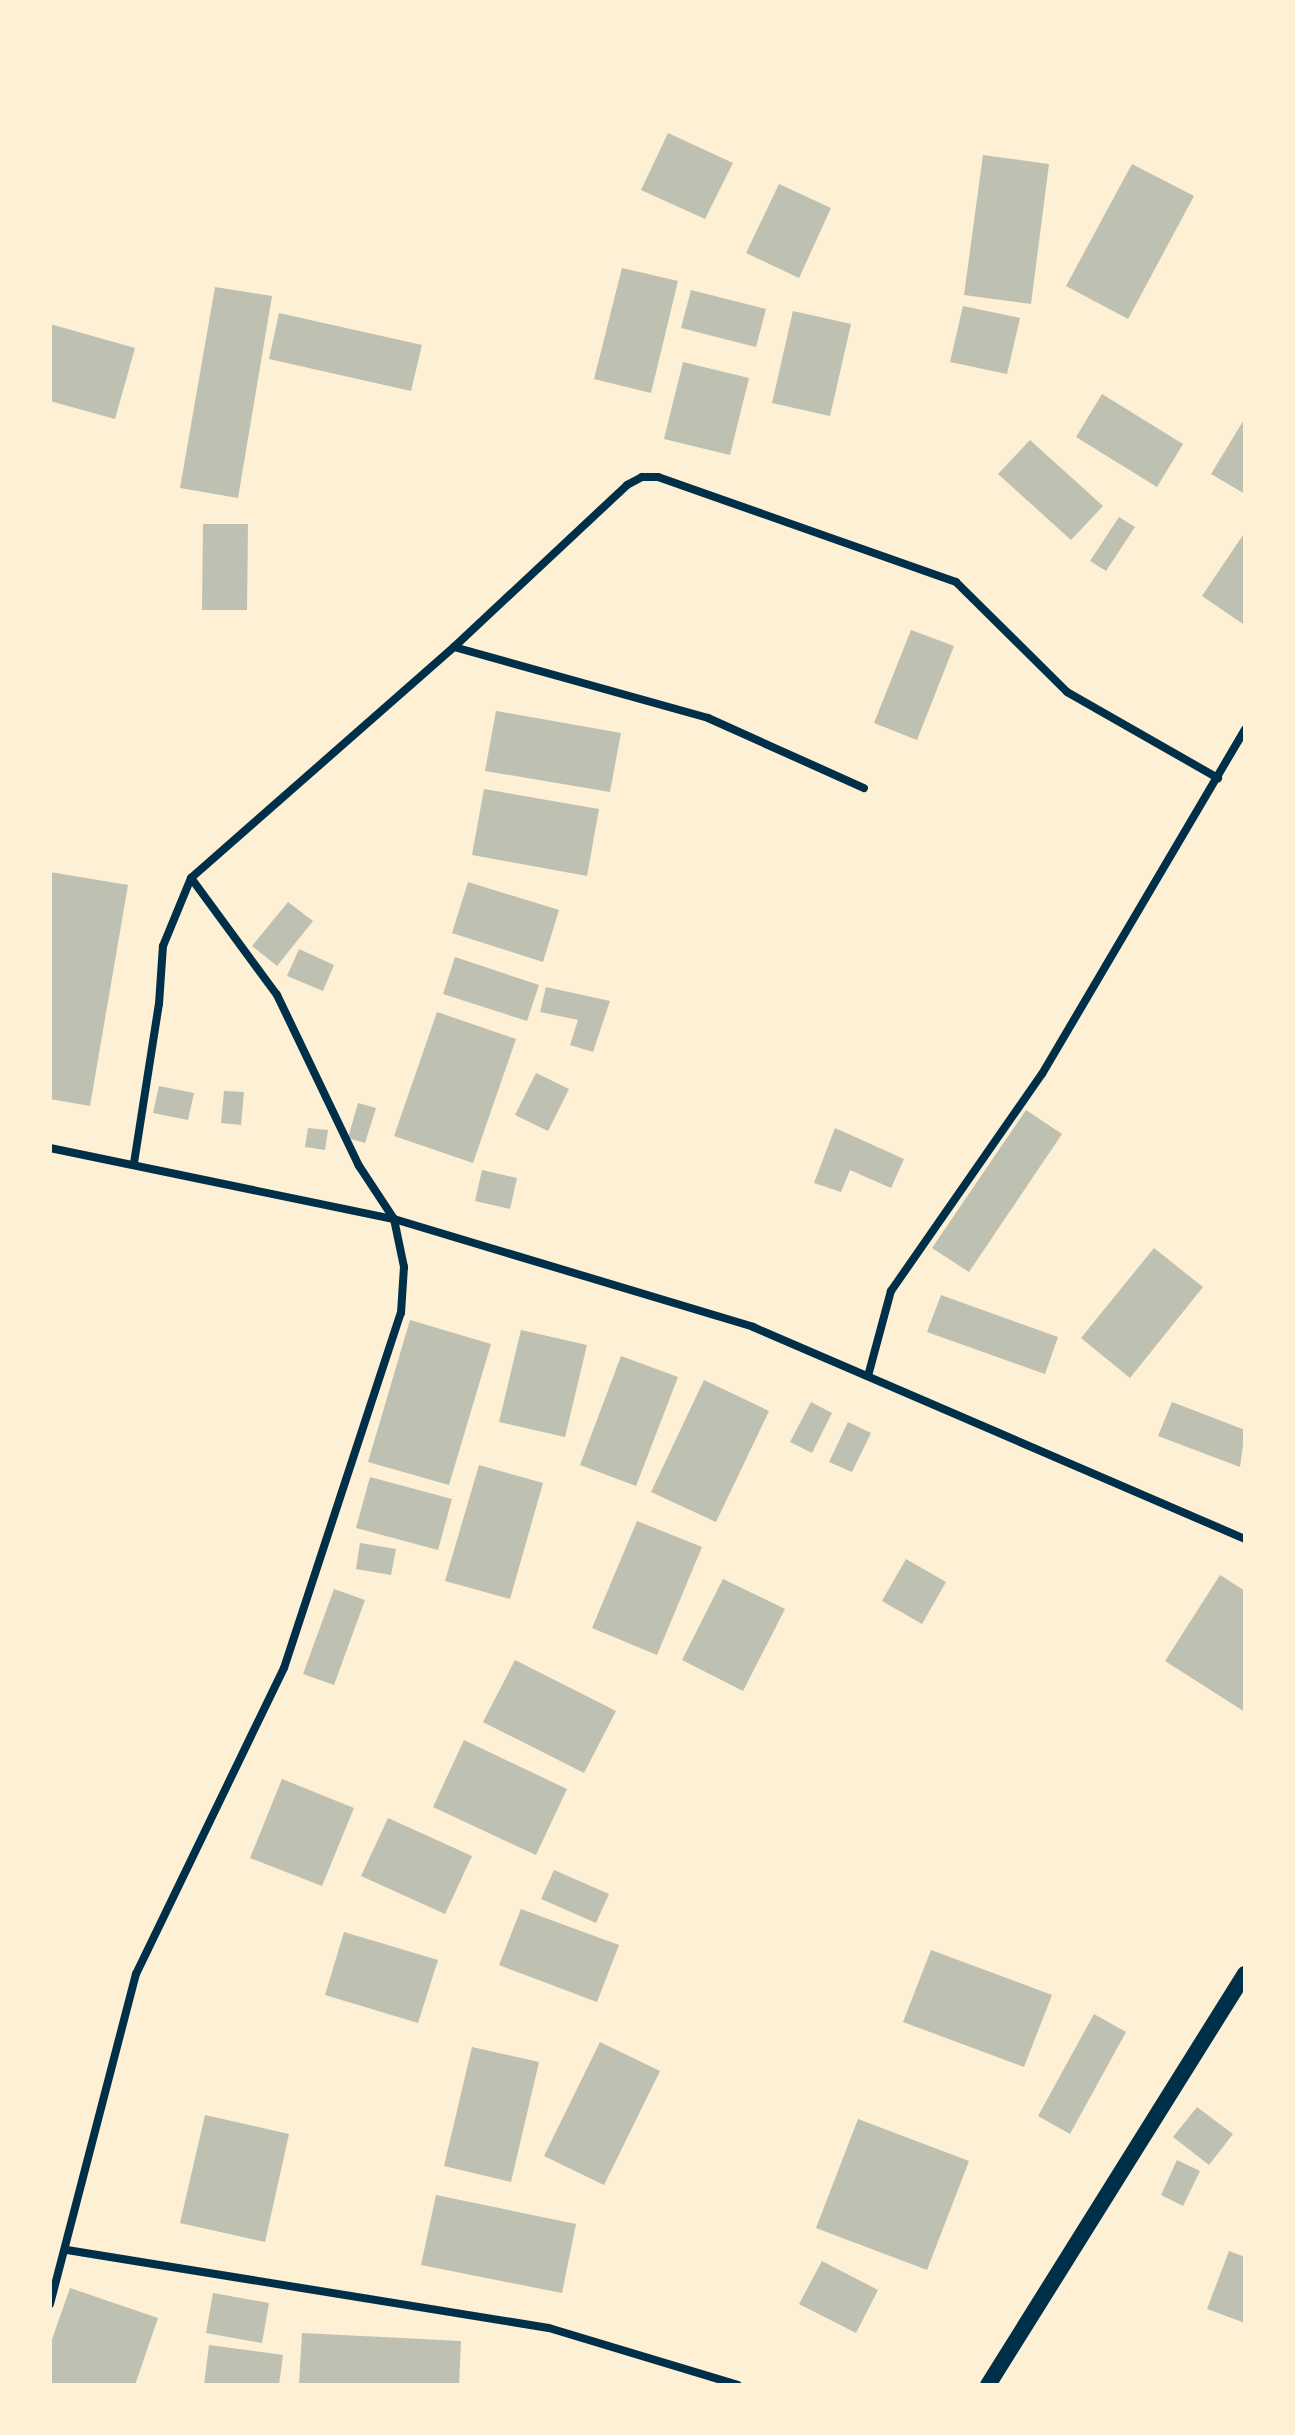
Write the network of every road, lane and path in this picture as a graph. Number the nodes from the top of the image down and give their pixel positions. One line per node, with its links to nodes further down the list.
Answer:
1 (454, 647): 3 (street); 4 (street); 5 (street)
2 (1245, 729): 3 (street)
3 (1218, 778): 9 (street)
4 (864, 788)
5 (191, 878): 7 (street); 8 (street)
6 (50, 1148): 7 (street)
7 (134, 1163): 8 (street)
8 (394, 1219): 9 (street); 12 (street)
9 (868, 1376): 10 (street)
10 (1245, 1539)
11 (1245, 1974): 15 (main road)
12 (67, 2250): 13 (street); 14 (street)
13 (50, 2304)
14 (738, 2385)
15 (988, 2385)

